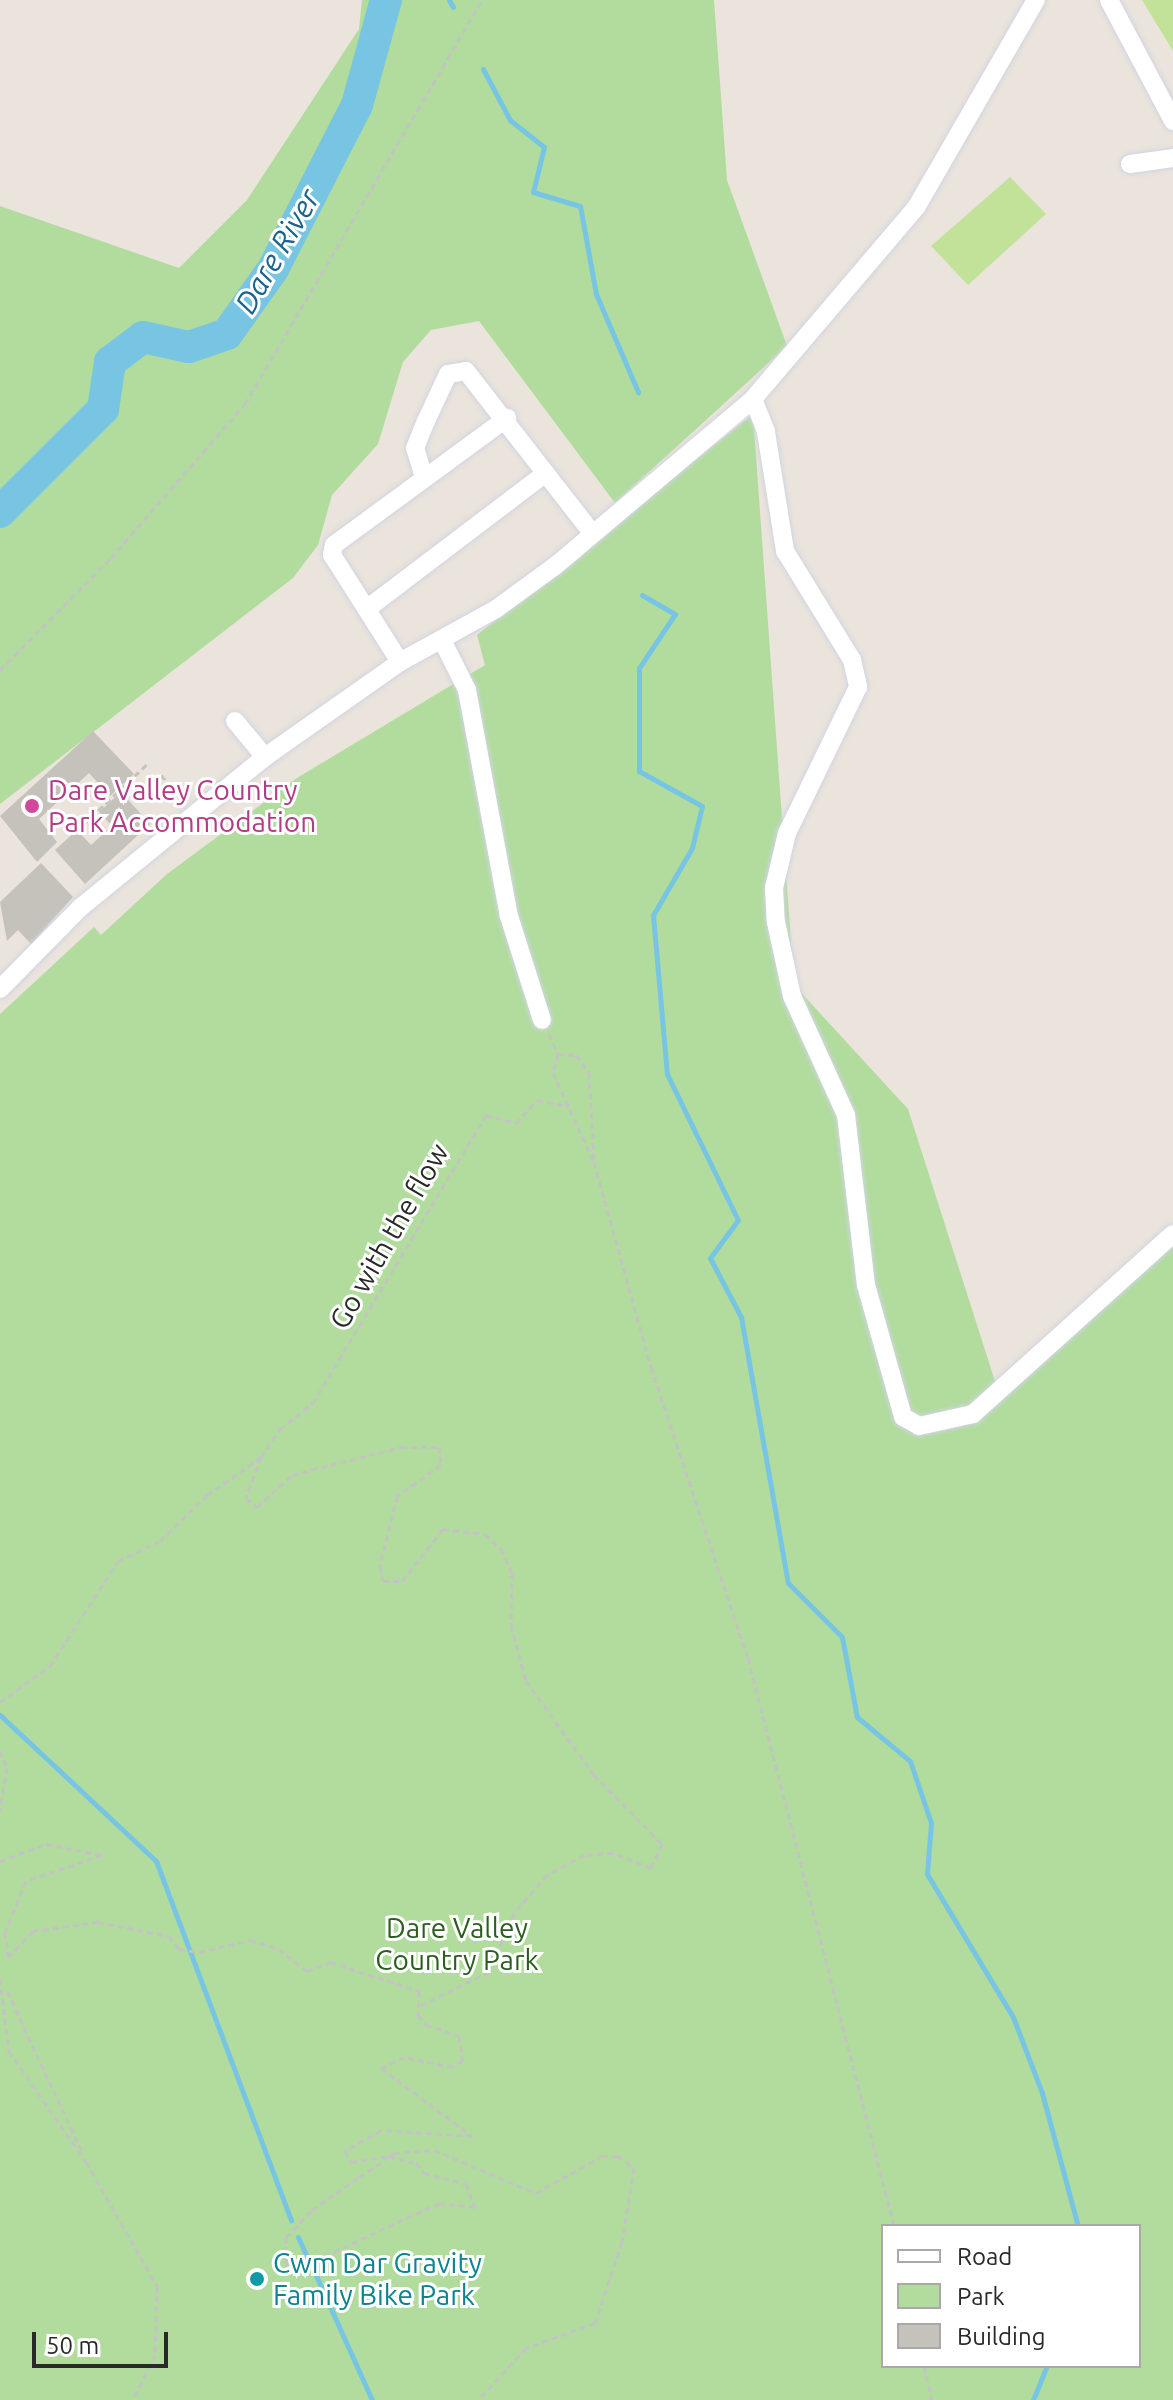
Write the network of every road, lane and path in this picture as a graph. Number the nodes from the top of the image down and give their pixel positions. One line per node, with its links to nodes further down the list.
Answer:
1 (482, 0): 15 (path)
2 (1036, 0): 7 (lane)
3 (1109, 0): 4 (lane)
4 (1173, 121)
5 (1173, 158): 6 (lane)
6 (1130, 164)
7 (753, 399): 11 (lane); 27 (lane)
8 (507, 418): 9 (lane); 10 (lane); 10 (lane)
9 (546, 473): 11 (lane); 12 (lane)
10 (423, 474): 12 (lane)
11 (592, 533): 13 (lane)
12 (368, 608): 14 (lane)
13 (442, 640): 14 (lane); 23 (lane)
14 (400, 662): 17 (lane)
15 (0, 670)
16 (235, 721): 17 (lane)
17 (265, 757): 20 (lane)
18 (148, 763): 21 (path)
19 (161, 775): 20 (path)
20 (195, 814): 22 (lane)
21 (84, 824)
22 (0, 989)
23 (542, 1020): 24 (path)
24 (558, 1054): 25 (path); 26 (path)
25 (569, 1105): 26 (path); 28 (path, Go with the flow)
26 (594, 1162): 38 (path)
27 (1173, 1234)
28 (261, 1457): 29 (path, Go with the flow); 35 (path, Go with the flow)
29 (0, 1702)
30 (0, 1751): 31 (path)
31 (0, 1810)
32 (0, 1861): 35 (path)
33 (0, 1979): 34 (path)
34 (6, 1989): 37 (path); 37 (path)
35 (421, 2005): 36 (path)
36 (389, 2156): 36 (path); 41 (path)
37 (86, 2162): 40 (path)
38 (894, 2224)
39 (924, 2368): 42 (path)
40 (133, 2400)
41 (478, 2400)
42 (932, 2400)

